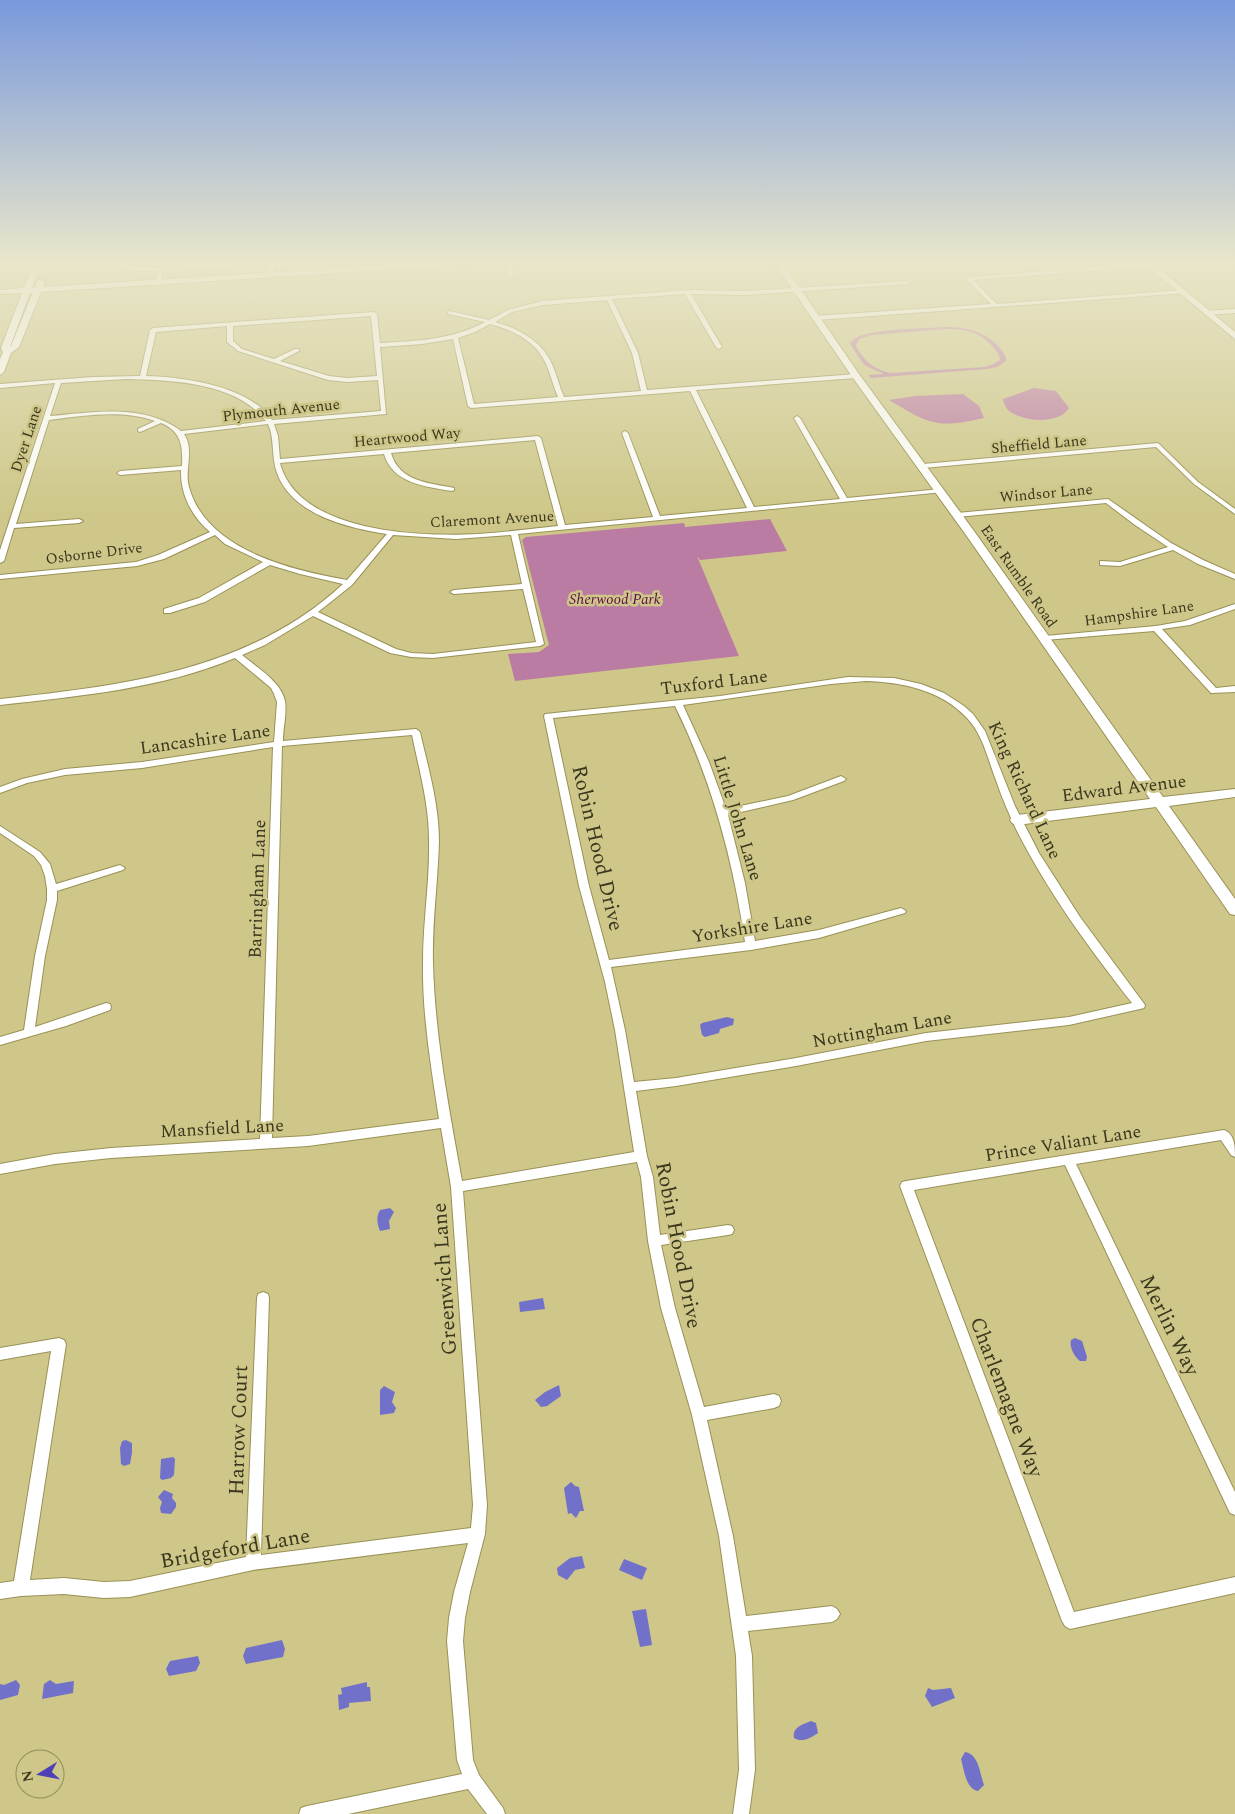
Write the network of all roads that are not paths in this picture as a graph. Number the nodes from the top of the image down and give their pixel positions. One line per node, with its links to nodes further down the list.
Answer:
1 (377, 345): 16 (street)
2 (6, 346): 11 (street)
3 (16, 346): 11 (street)
4 (150, 346): 15 (street)
5 (233, 346): 12 (street)
6 (457, 346): 21 (street)
7 (536, 346): 21 (street)
8 (632, 346): 20 (street)
9 (835, 346): 14 (street, East Rumble Road)
10 (297, 350): 12 (street)
11 (8, 352): 13 (street)
12 (275, 361): 16 (street)
13 (0, 372)
14 (856, 376): 19 (street); 31 (street, East Rumble Road)
15 (143, 378): 17 (street); 25 (street)
16 (381, 378): 25 (street, Plymouth Avenue)
17 (58, 382): 18 (street); 22 (street, Dyer Lane)
18 (0, 386)
19 (692, 389): 20 (street); 37 (street)
20 (645, 392): 21 (street)
21 (561, 398)
22 (46, 418): 24 (street); 42 (street, Dyer Lane)
23 (797, 418): 36 (street)
24 (160, 421): 26 (street); 27 (street)
25 (270, 422): 27 (street, Plymouth Avenue); 30 (street, Claremont Avenue)
26 (140, 430)
27 (180, 433): 32 (street)
28 (625, 433): 40 (street)
29 (387, 451): 30 (street, Heartwood Way); 34 (street); 43 (street, Heartwood Way)
30 (277, 461): 45 (street, Claremont Avenue)
31 (923, 466): 35 (street, East Rumble Road); 38 (street, Sheffield Lane)
32 (184, 468): 33 (street); 44 (street)
33 (120, 473)
34 (452, 489)
35 (941, 491): 36 (street, Claremont Avenue); 39 (street, East Rumble Road)
36 (845, 501): 37 (street, Claremont Avenue)
37 (752, 510): 40 (street, Claremont Avenue)
38 (1235, 512)
39 (957, 515): 47 (street, Windsor Lane); 60 (street, East Rumble Road)
40 (657, 519): 43 (street, Claremont Avenue)
41 (80, 520): 42 (street)
42 (11, 526): 48 (street, Dyer Lane)
43 (562, 528): 46 (street, Claremont Avenue)
44 (216, 532): 49 (street); 51 (street, Osborne Drive)
45 (391, 533): 46 (street, Claremont Avenue); 53 (street)
46 (514, 533): 54 (street)
47 (1173, 548): 50 (street); 52 (street, Windsor Lane)
48 (0, 561)
49 (269, 562): 53 (street); 57 (street)
50 (1103, 564)
51 (0, 577)
52 (1235, 577)
53 (350, 582): 58 (street)
54 (527, 586): 55 (street); 58 (street)
55 (454, 592)
56 (1235, 606): 59 (street, Hampshire Lane)
57 (167, 611)
58 (314, 613): 61 (street)
59 (1156, 628): 60 (street, Hampshire Lane); 63 (street)
60 (1045, 638): 72 (street, East Rumble Road)
61 (237, 655): 64 (street); 68 (street, Barringham Lane)
62 (884, 679): 65 (street, Tuxford Lane); 74 (street, King Richard Lane)
63 (1235, 688)
64 (0, 702)
65 (678, 703): 66 (street, Tuxford Lane); 73 (street, Little John Lane)
66 (548, 716): 81 (street, Robin Hood Drive)
67 (416, 732): 68 (street, Lancashire Lane); 87 (street, Greenwich Lane)
68 (278, 744): 70 (street, Lancashire Lane); 88 (street, Barringham Lane)
69 (842, 779): 73 (street)
70 (0, 790)
71 (1235, 793): 72 (street, Edward Avenue)
72 (1160, 803): 74 (street, Edward Avenue); 78 (street, East Rumble Road)
73 (724, 813): 80 (street, Little John Lane)
74 (1017, 820): 82 (street, King Richard Lane)
75 (0, 829): 77 (street)
76 (120, 868): 77 (street)
77 (52, 889): 84 (street)
78 (1235, 910)
79 (901, 911): 80 (street, Yorkshire Lane)
80 (751, 946): 81 (street, Yorkshire Lane)
81 (605, 964): 86 (street, Robin Hood Drive)
82 (1140, 1005): 86 (street, Nottingham Lane)
83 (106, 1007): 84 (street)
84 (29, 1033): 85 (street)
85 (0, 1041)
86 (630, 1087): 90 (street, Robin Hood Drive)
87 (447, 1123): 88 (street, Mansfield Lane); 94 (street, Greenwich Lane)
88 (266, 1143): 92 (street, Mansfield Lane)
89 (1235, 1152): 91 (street, Prince Valiant Lane)
90 (641, 1156): 94 (street); 96 (street, Robin Hood Drive)
91 (1068, 1160): 93 (street, Prince Valiant Lane); 101 (street, Merlin Way)
92 (0, 1169)
93 (906, 1186): 104 (street, Charlemagne Way)
94 (457, 1187): 102 (street, Greenwich Lane)
95 (728, 1230): 96 (street)
96 (654, 1241): 100 (street, Robin Hood Drive)
97 (263, 1298): 103 (street, Harrow Court)
98 (0, 1354): 105 (street)
99 (774, 1401): 100 (street)
100 (698, 1415): 108 (street, Robin Hood Drive)
101 (1235, 1508)
102 (478, 1534): 103 (street, Bridgeford Lane); 109 (street, Greenwich Lane)
103 (253, 1563): 105 (street, Bridgeford Lane)
104 (1235, 1585)
105 (21, 1588): 106 (street, Bridgeford Lane)
106 (0, 1591)
107 (832, 1614): 108 (street)
108 (740, 1624): 112 (street, Robin Hood Drive)
109 (472, 1780): 110 (street); 111 (street, Greenwich Lane)
110 (307, 1814)
111 (497, 1814)
112 (741, 1814)

